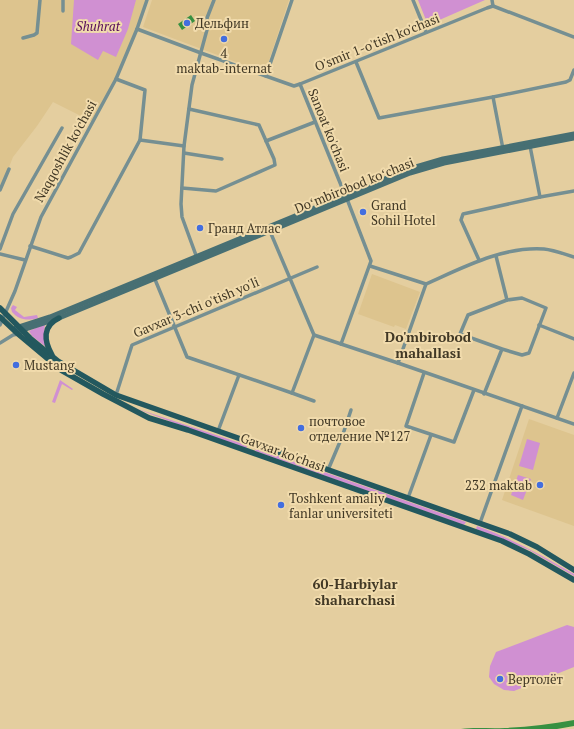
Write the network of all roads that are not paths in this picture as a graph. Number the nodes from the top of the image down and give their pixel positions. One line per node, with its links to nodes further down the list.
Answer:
1 (40, 0): 13 (street)
2 (63, 0): 9 (street)
3 (147, 0): 10 (street, Naqqoshlik ko'chasi)
4 (214, 0): 14 (street)
5 (292, 0): 17 (street)
6 (413, 0): 11 (street)
7 (492, 0): 8 (street)
8 (494, 6): 11 (street, O'smir 1-o'tish ko'chasi); 12 (street)
9 (62, 12)
10 (137, 29): 14 (street, Sanoat ko'chasi); 18 (street, Naqqoshlik ko'chasi)
11 (426, 32): 15 (street, O'smir 1-o'tish ko'chasi)
12 (574, 37)
13 (23, 38)
14 (202, 52): 17 (street, Sanoat ko'chasi); 21 (street)
15 (356, 62): 19 (street, O'smir 1-o'tish ko'chasi); 20 (street)
16 (574, 70): 20 (street)
17 (266, 76): 19 (street, Sanoat ko'chasi)
18 (116, 79): 26 (street); 40 (street, Naqqoshlik ko'chasi)
19 (300, 84): 22 (street, Sanoat ko'chasi)
20 (493, 97): 30 (street)
21 (189, 109): 27 (street); 29 (street)
22 (315, 122): 27 (street); 37 (street, Sanoat ko'chasi)
23 (62, 128): 41 (street)
24 (574, 134): 28 (main road, Doʻmbirobod koʻchasi)
25 (574, 138): 28 (main road, Doʻmbirobod koʻchasi)
26 (140, 140): 29 (street); 40 (street)
27 (266, 141): 34 (street)
28 (530, 145): 30 (main road, Doʻmbirobod koʻchasi); 38 (street)
29 (184, 146): 31 (street)
30 (503, 149): 37 (main road, Doʻmbirobod koʻchasi)
31 (184, 153): 32 (street); 34 (street)
32 (222, 159)
33 (9, 169): 35 (street)
34 (182, 188): 45 (street)
35 (0, 190)
36 (574, 191): 38 (street)
37 (346, 197): 39 (main road, Doʻmbirobod koʻchasi); 48 (street, Sanoat ko'chasi)
38 (540, 197): 47 (street)
39 (269, 229): 45 (main road, Doʻmbirobod koʻchasi); 51 (street)
40 (30, 246): 46 (street, Naqqoshlik ko'chasi)
41 (0, 249)
42 (0, 254): 46 (street)
43 (496, 256): 44 (street); 47 (street); 53 (street)
44 (574, 256)
45 (197, 258): 50 (main road, Doʻmbirobod koʻchasi)
46 (24, 260): 55 (street, Naqqoshlik ko'chasi)
47 (478, 260): 52 (street)
48 (370, 266): 52 (street); 63 (street)
49 (317, 267): 51 (street, Gavxar 3-chi o'tish yo'li)
50 (154, 276): 56 (main road, Doʻmbirobod koʻchasi); 58 (street); 59 (main road, Doʻmbirobod koʻchasi)
51 (291, 278): 58 (street, Gavxar 3-chi o'tish yo'li); 60 (street)
52 (426, 284): 66 (street)
53 (507, 300): 57 (street); 64 (street)
54 (0, 308): 55 (main road, Gavxar ko'chasi)
55 (2, 318): 59 (main road, Gavxar ko'chasi)
56 (59, 318): 59 (main road, Doʻmbirobod koʻchasi); 65 (main road)
57 (539, 325): 61 (street); 64 (street)
58 (174, 327): 69 (street); 73 (street, Gavxar 3-chi o'tish yo'li)
59 (17, 331): 62 (street); 65 (main road, Gavxar ko'chasi); 82 (main road, Gavxar ko'chasi)
60 (314, 336): 63 (street); 71 (street)
61 (574, 339)
62 (0, 343)
63 (341, 344): 66 (street)
64 (502, 349): 72 (street)
65 (58, 362): 73 (main road, Gavxar ko'chasi)
66 (398, 363): 67 (street)
67 (424, 373): 70 (street); 80 (street)
68 (574, 373): 77 (street)
69 (239, 375): 71 (street); 79 (street)
70 (474, 390): 72 (street); 80 (street)
71 (292, 393): 74 (street)
72 (484, 394): 75 (street)
73 (116, 395): 79 (main road, Gavxar ko'chasi)
74 (314, 401)
75 (522, 406): 77 (street); 86 (street)
76 (351, 410): 83 (street)
77 (557, 418): 78 (street)
78 (574, 424)
79 (218, 431): 81 (main road, Gavxar ko'chasi)
80 (431, 435): 84 (street)
81 (253, 443): 82 (main road); 83 (main road, Gavxar ko'chasi)
82 (250, 452): 87 (main road, Gavxar ko'chasi)
83 (328, 470): 84 (main road, Gavxar ko'chasi)
84 (408, 498): 85 (main road, Gavxar ko'chasi)
85 (470, 520): 86 (main road, Gavxar ko'chasi); 87 (main road)
86 (480, 523): 88 (main road, Gavxar ko'chasi)
87 (467, 529): 89 (main road, Gavxar ko'chasi)
88 (574, 570)
89 (574, 580)

